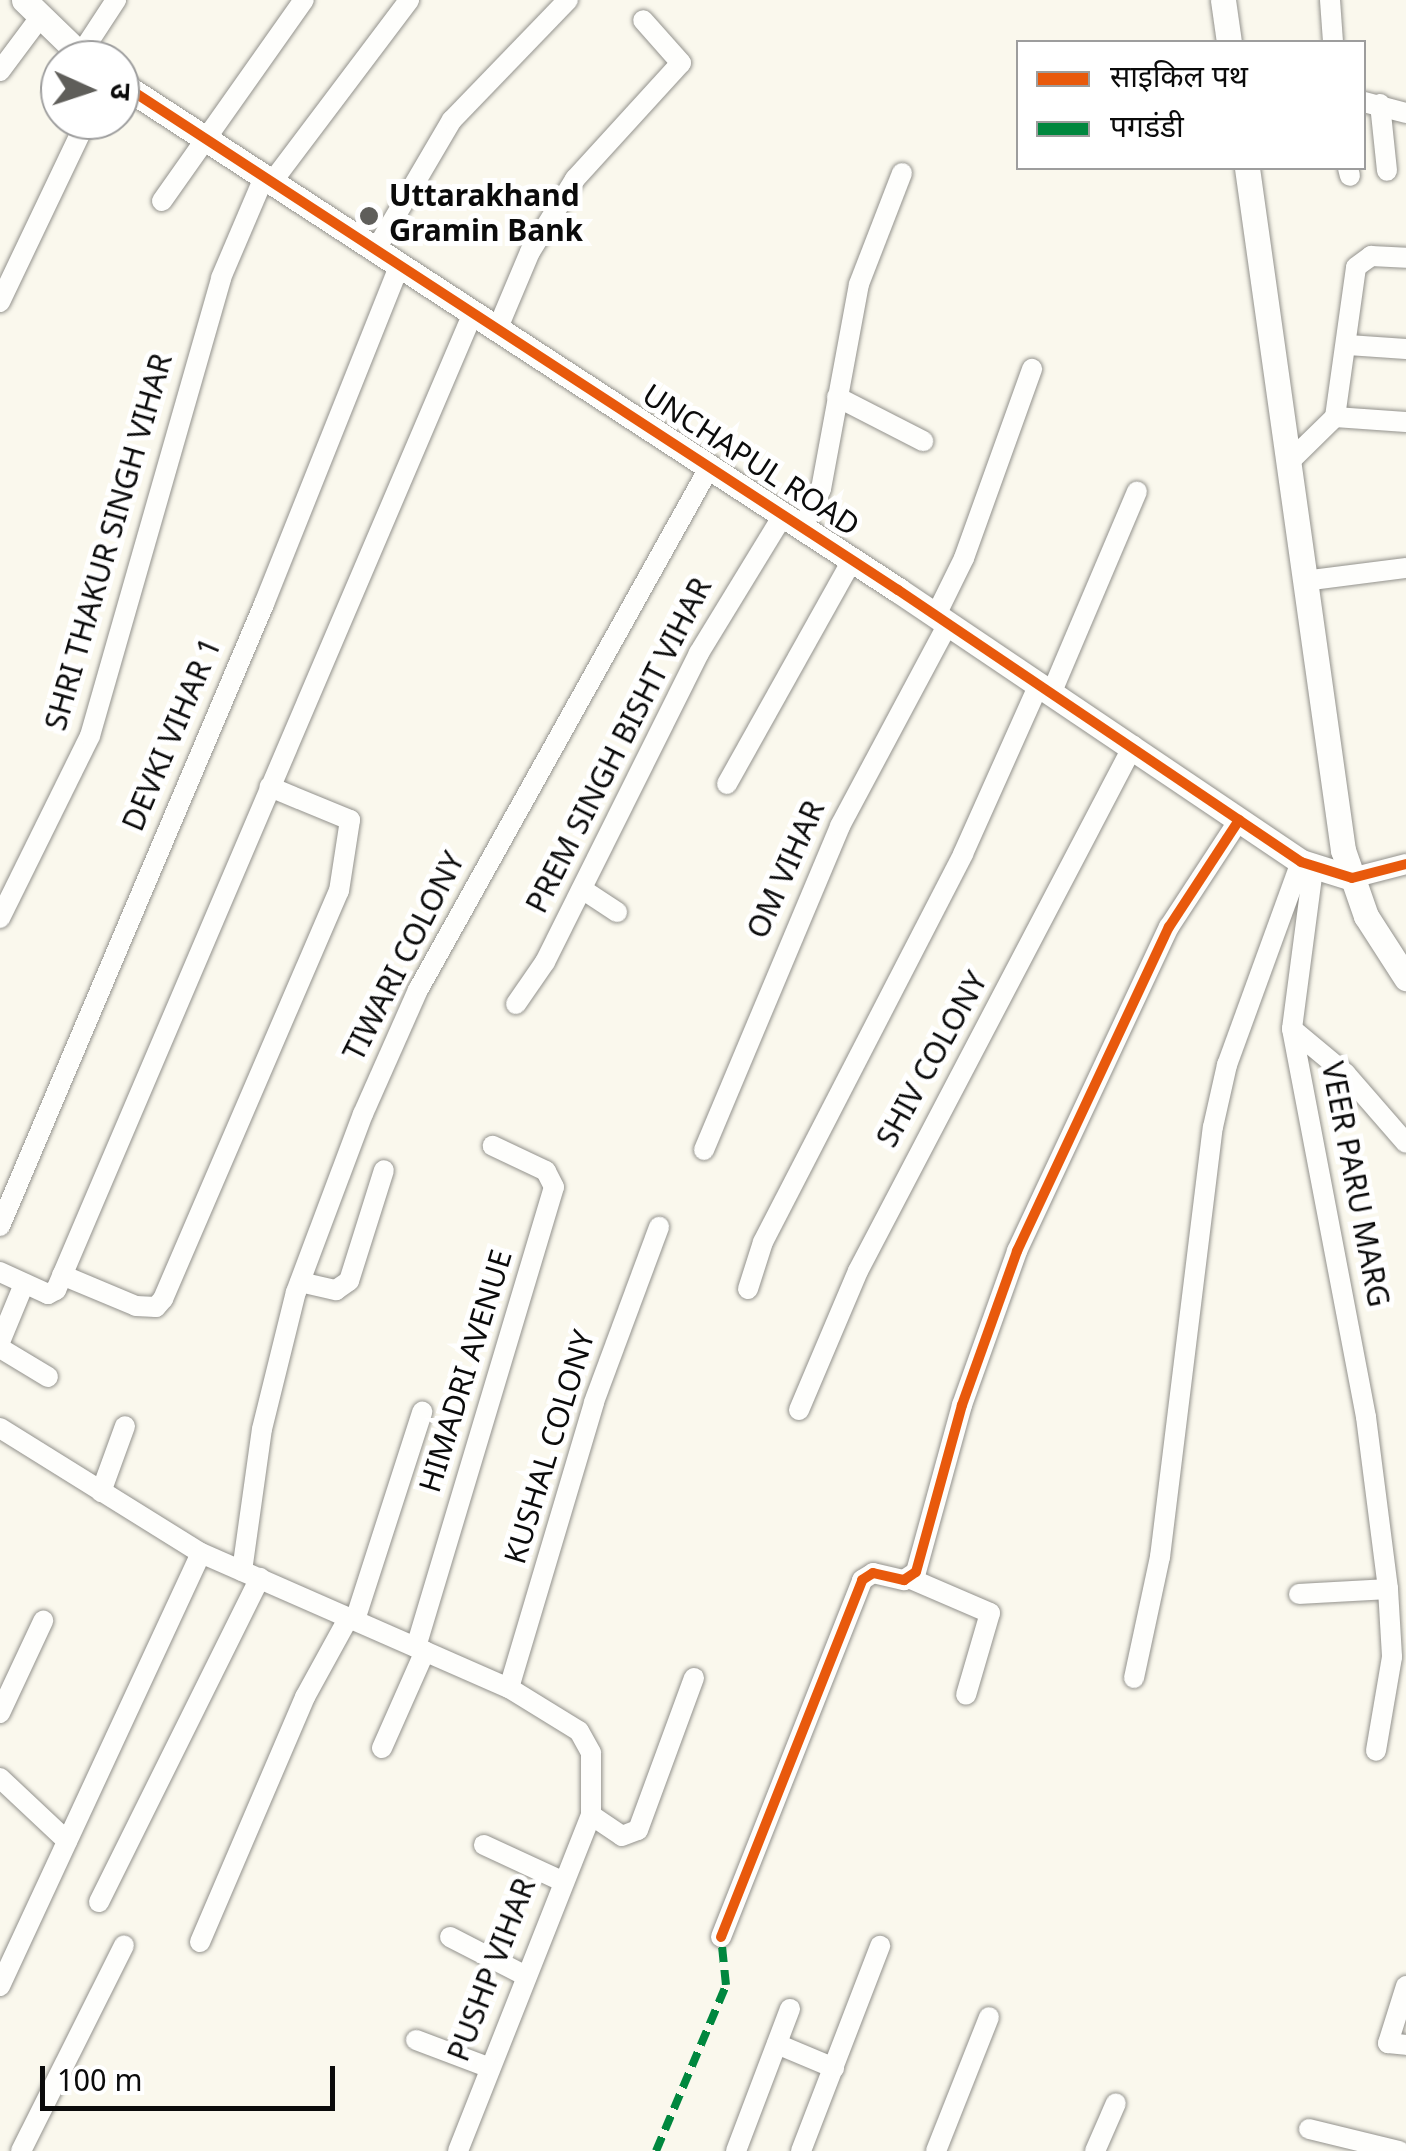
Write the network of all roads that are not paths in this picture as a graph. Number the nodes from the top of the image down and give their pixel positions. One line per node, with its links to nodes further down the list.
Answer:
1 (116, 0): 10 (street)
2 (304, 0): 18 (street)
3 (410, 0): 22 (street, SHRI THAKUR SINGH VIHAR)
4 (568, 0): 24 (street)
5 (1223, 0): 11 (street)
6 (1330, 0): 12 (street)
7 (31, 10): 9 (street); 13 (street)
8 (642, 20): 29 (street)
9 (64, 40)
10 (93, 40)
11 (1229, 40)
12 (1334, 40)
13 (0, 71)
14 (140, 96): 18 (street, UNCHAPUL ROAD)
15 (1372, 103): 16 (street); 20 (street)
16 (1406, 113)
17 (78, 140): 27 (street)
18 (208, 140): 22 (street, UNCHAPUL ROAD); 23 (street)
19 (1247, 170): 37 (street)
20 (1387, 171)
21 (902, 173): 33 (street, PREM SINGH BISHT VIHAR)
22 (268, 180): 24 (street, UNCHAPUL ROAD); 55 (street, SHRI THAKUR SINGH VIHAR)
23 (162, 201)
24 (375, 251): 26 (street, UNCHAPUL ROAD)
25 (1406, 258): 30 (street)
26 (399, 267): 28 (street, UNCHAPUL ROAD); 63 (street, DEVKI VIHAR 1)
27 (0, 302)
28 (472, 315): 29 (street, UNCHAPUL ROAD); 48 (street)
29 (497, 330): 38 (street, UNCHAPUL ROAD)
30 (1348, 345): 31 (street); 34 (street)
31 (1406, 349)
32 (1032, 368): 44 (street, OM VIHAR)
33 (837, 397): 36 (street); 40 (street, PREM SINGH BISHT VIHAR)
34 (1336, 417): 35 (street); 37 (street)
35 (1406, 422)
36 (922, 441)
37 (1286, 464): 43 (street)
38 (709, 468): 40 (street, UNCHAPUL ROAD); 67 (street, TIWARI COLONY)
39 (1138, 491): 45 (street)
40 (792, 523): 41 (street, UNCHAPUL ROAD); 53 (street, PREM SINGH BISHT VIHAR)
41 (852, 560): 44 (street, UNCHAPUL ROAD); 47 (street)
42 (1406, 568): 43 (street)
43 (1304, 581): 52 (street)
44 (942, 619): 45 (street, UNCHAPUL ROAD); 61 (street, OM VIHAR)
45 (1044, 690): 46 (street, UNCHAPUL ROAD); 69 (street)
46 (1133, 746): 49 (street, UNCHAPUL ROAD); 72 (street, SHIV COLONY)
47 (727, 784)
48 (270, 788): 66 (street); 66 (street)
49 (1239, 820): 51 (street, UNCHAPUL ROAD); 79 (street)
50 (1406, 864): 52 (street)
51 (1307, 865): 52 (street, UNCHAPUL ROAD); 58 (street, VEER PARU MARG); 87 (street)
52 (1352, 878): 56 (street)
53 (582, 889): 54 (street); 57 (street, PREM SINGH BISHT VIHAR)
54 (617, 912)
55 (0, 918)
56 (1406, 978)
57 (516, 1004)
58 (1292, 1028): 59 (street); 80 (street, VEER PARU MARG)
59 (1406, 1144)
60 (492, 1146): 84 (street, HIMADRI AVENUE)
61 (704, 1150)
62 (384, 1170): 67 (street)
63 (0, 1226)
64 (658, 1228): 88 (street, KUSHAL COLONY)
65 (0, 1272): 68 (street)
66 (62, 1275): 68 (street)
67 (300, 1282): 78 (street, TIWARI COLONY)
68 (24, 1284): 70 (street)
69 (748, 1289)
70 (0, 1345): 71 (street)
71 (48, 1377)
72 (800, 1410)
73 (422, 1412): 82 (street)
74 (126, 1426): 76 (street)
75 (0, 1428): 76 (street)
76 (101, 1492): 77 (street)
77 (201, 1554): 78 (street); 95 (street)
78 (251, 1574): 82 (street); 98 (street, TIWARI COLONY)
79 (911, 1578): 89 (street); 100 (street)
80 (1388, 1590): 81 (street); 85 (street, VEER PARU MARG)
81 (1299, 1594)
82 (352, 1618): 84 (street); 101 (street)
83 (42, 1621): 90 (street)
84 (421, 1649): 88 (street); 91 (street, HIMADRI AVENUE)
85 (1399, 1659): 92 (street, VEER PARU MARG)
86 (694, 1678): 94 (street)
87 (1134, 1678)
88 (509, 1688): 94 (street)
89 (966, 1694)
90 (0, 1713)
91 (382, 1748)
92 (1376, 1750)
93 (0, 1778): 95 (street)
94 (591, 1814): 97 (street, PUSHP VIHAR)
95 (67, 1841): 105 (street)
96 (484, 1846): 97 (street)
97 (562, 1881): 104 (street, PUSHP VIHAR)
98 (99, 1902)
99 (450, 1937): 104 (street)
100 (721, 1937)
101 (200, 1942)
102 (124, 1945): 116 (street)
103 (880, 1946): 113 (street)
104 (524, 1975): 112 (street, PUSHP VIHAR)
105 (0, 1986)
106 (1406, 1986): 111 (street)
107 (790, 2010): 110 (street)
108 (989, 2017): 120 (street)
109 (416, 2040): 112 (street)
110 (777, 2044): 113 (street); 118 (street)
111 (1406, 2045)
112 (490, 2068): 117 (street, PUSHP VIHAR)
113 (834, 2068): 119 (street)
114 (1116, 2103): 121 (street)
115 (1309, 2129): 122 (street)
116 (21, 2151)
117 (458, 2151)
118 (736, 2151)
119 (801, 2151)
120 (936, 2151)
121 (1095, 2151)
122 (1398, 2151)

